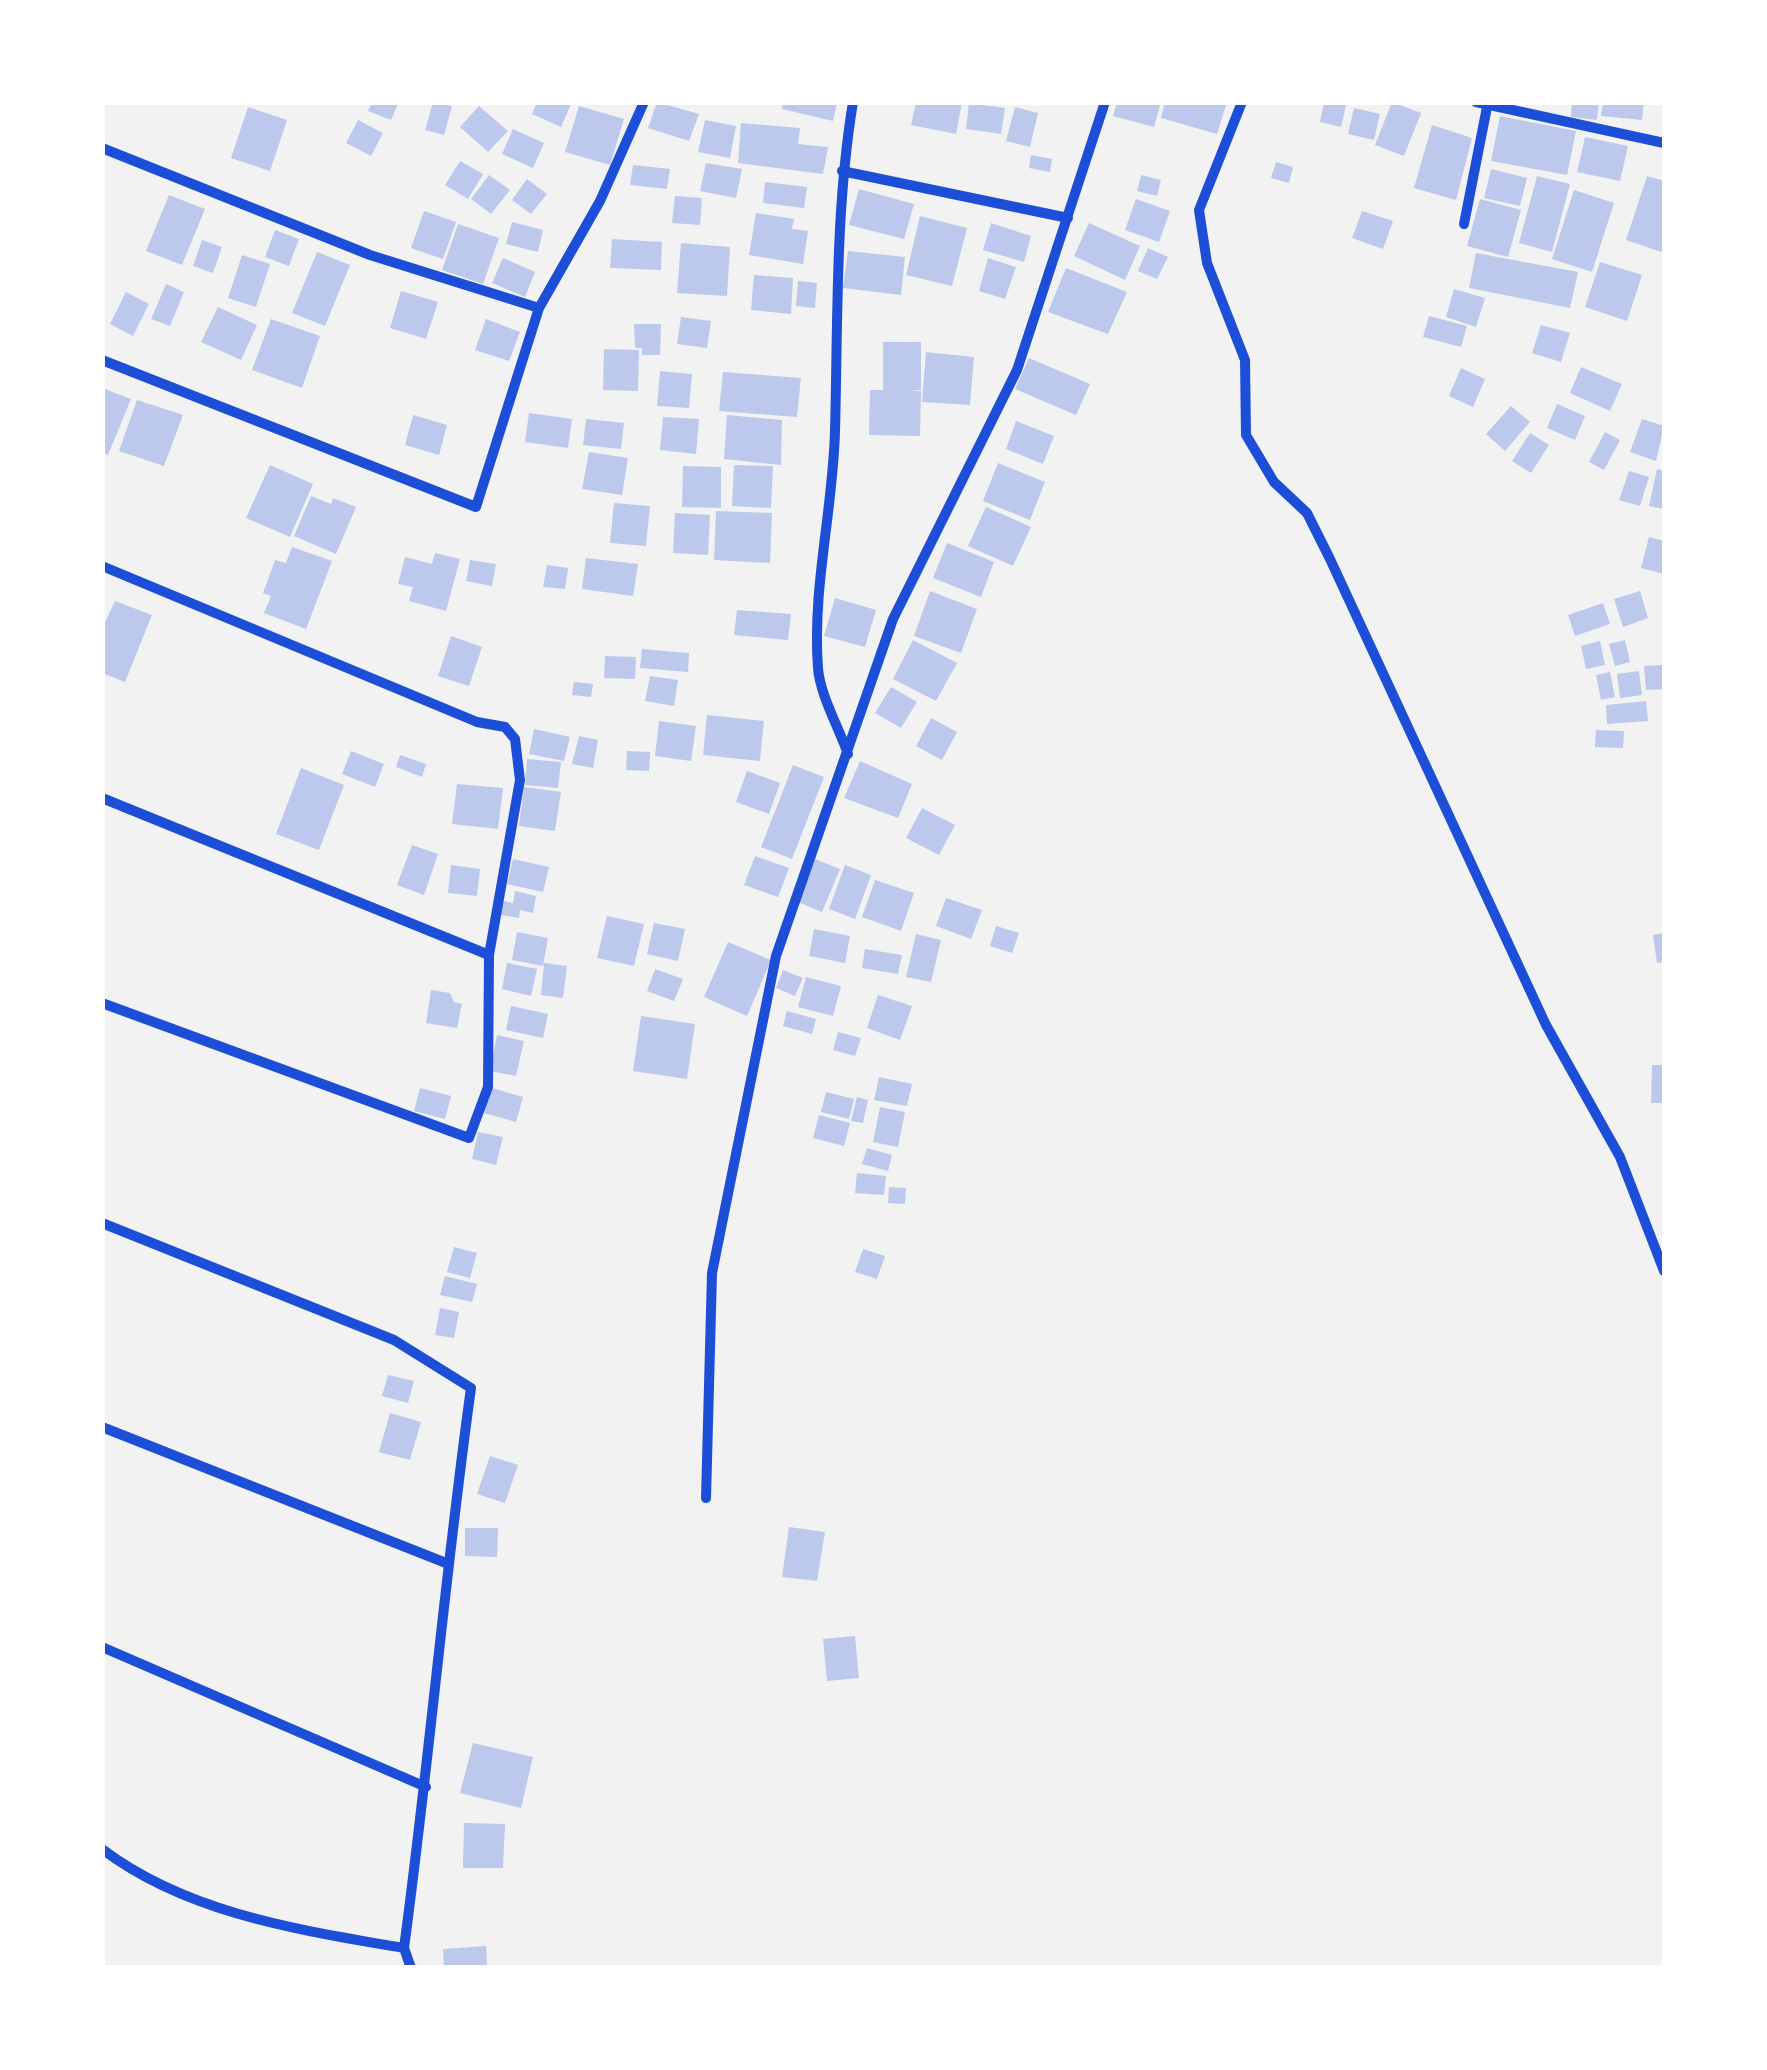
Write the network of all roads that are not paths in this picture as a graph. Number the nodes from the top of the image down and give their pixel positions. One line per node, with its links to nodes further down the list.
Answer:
1 (644, 102): 11 (street)
2 (853, 102): 8 (street)
3 (1105, 102): 9 (street)
4 (1242, 102): 19 (street)
5 (1484, 103): 6 (street); 10 (street)
6 (1664, 143)
7 (102, 148): 11 (street)
8 (842, 171): 9 (street); 14 (street)
9 (1068, 218): 14 (street)
10 (1464, 224)
11 (538, 308): 12 (street)
12 (102, 360)
13 (102, 566): 16 (street)
14 (849, 755): 21 (street)
15 (102, 798): 16 (street)
16 (488, 955): 17 (street)
17 (102, 1004)
18 (102, 1223): 22 (street)
19 (1664, 1271)
20 (102, 1427): 22 (street)
21 (706, 1498)
22 (446, 1563): 24 (street)
23 (102, 1647): 24 (street)
24 (426, 1787): 26 (street)
25 (102, 1849): 26 (street)
26 (404, 1948): 27 (street)
27 (411, 1968)

